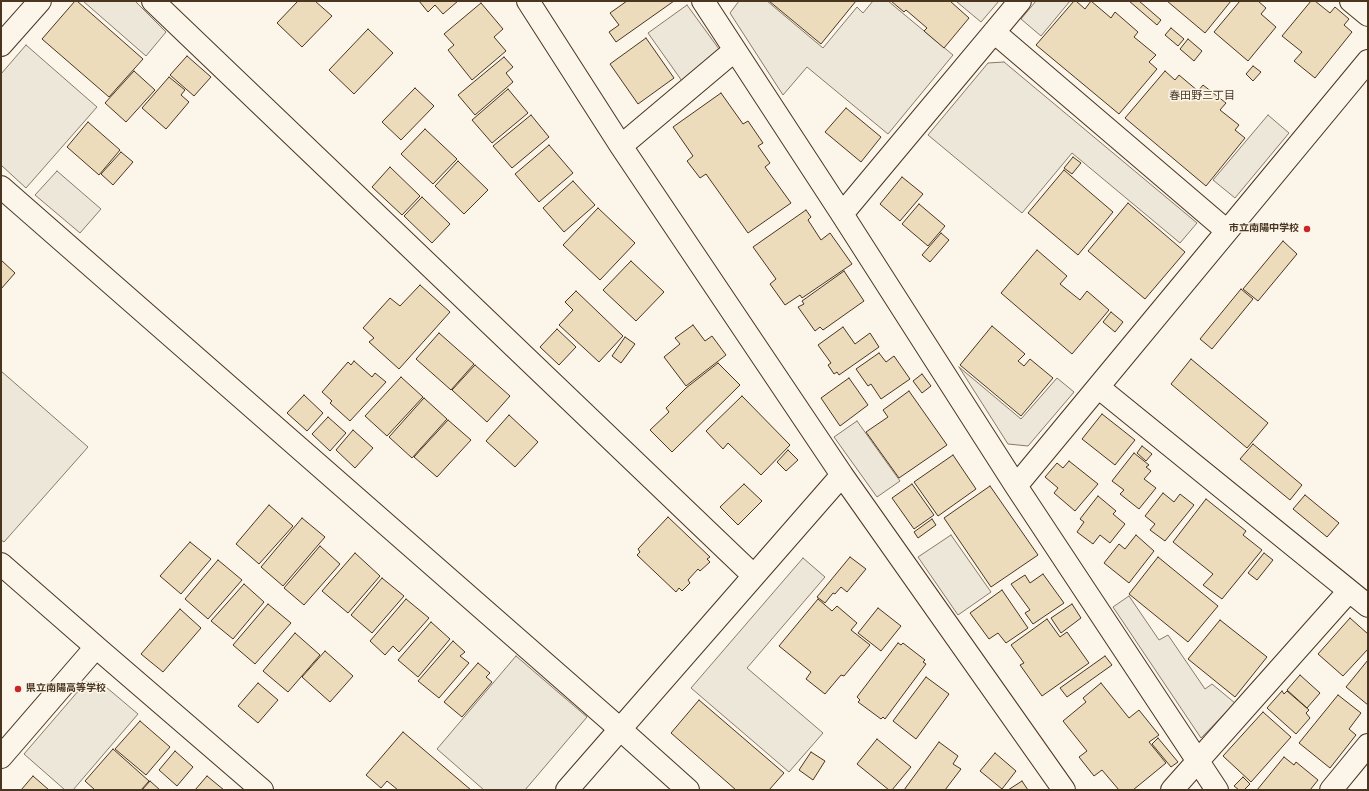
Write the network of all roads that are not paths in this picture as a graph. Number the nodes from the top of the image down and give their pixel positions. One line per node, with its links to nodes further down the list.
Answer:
1 (40, 1): 9 (street)
2 (152, 1): 20 (street)
3 (528, 1): 12 (street)
4 (704, 1): 10 (street)
5 (1020, 1): 8 (street)
6 (1351, 1): 7 (street)
7 (1368, 15)
8 (994, 32): 14 (street); 15 (street)
9 (1, 45)
10 (735, 50): 12 (street); 14 (street)
11 (1368, 61): 15 (street)
12 (621, 146): 17 (street)
13 (1, 188): 24 (street)
14 (842, 214): 18 (street)
15 (1227, 231): 16 (street)
16 (1098, 387): 18 (street); 21 (street)
17 (842, 475): 20 (street); 31 (street)
18 (1016, 486): 27 (street)
19 (1, 564): 23 (street)
20 (754, 576): 24 (street)
21 (1349, 591): 22 (street); 27 (street)
22 (1368, 606)
23 (96, 647): 26 (street); 28 (street)
24 (620, 729): 29 (street); 30 (street)
25 (1368, 744): 34 (street)
26 (1, 757)
27 (1197, 761): 32 (street); 33 (street)
28 (262, 790)
29 (567, 790)
30 (688, 790)
31 (1064, 790)
32 (1172, 790)
33 (1217, 790)
34 (1331, 790)

